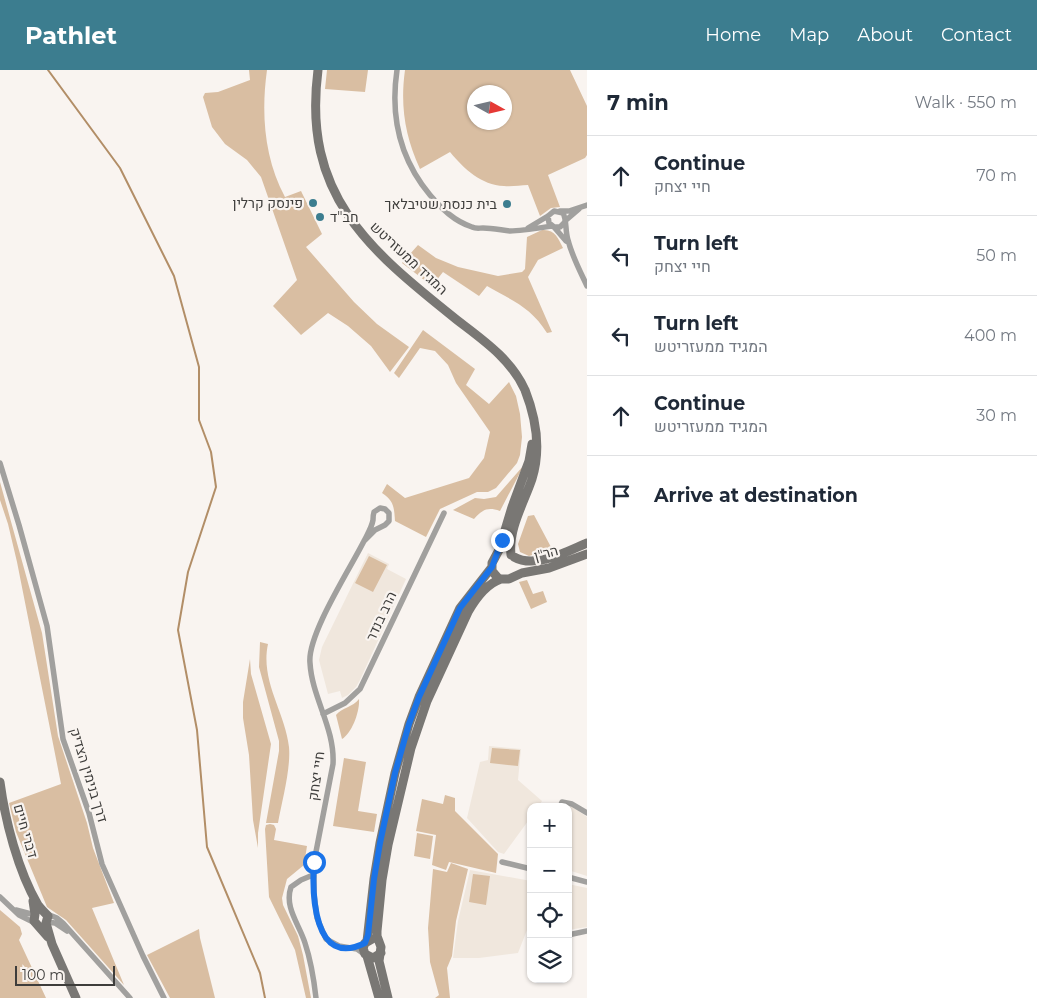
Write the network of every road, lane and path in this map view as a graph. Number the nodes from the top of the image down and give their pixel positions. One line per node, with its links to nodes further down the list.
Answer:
1 (318, 70): 11 (street, המגיד ממעזריטש)
2 (396, 70): 8 (street)
3 (584, 206): 4 (street); 6 (street)
4 (560, 211): 5 (street); 6 (street)
5 (548, 216): 7 (street); 8 (street)
6 (565, 222): 7 (street); 9 (street)
7 (553, 227): 8 (street); 9 (street)
8 (526, 229)
9 (569, 245): 10 (street)
10 (587, 286)
11 (531, 409): 19 (street, המגיד ממעזריטש); 20 (street, המגיד ממעזריטש)
12 (0, 463): 42 (street, דרך בנימין הצדיק)
13 (444, 513): 23 (street, הרב בנדר)
14 (373, 520): 15 (street); 15 (street); 16 (street, חיי יצחק)
15 (380, 526): 16 (street, חיי יצחק)
16 (364, 541): 23 (street, חיי יצחק)
17 (587, 543): 19 (street, הר"ן)
18 (587, 554): 21 (street, הר"ן)
19 (512, 556): 20 (street); 21 (street)
20 (493, 563): 22 (street); 36 (street, המגיד ממעזריטש)
21 (512, 577): 22 (street)
22 (502, 580): 38 (street)
23 (323, 714): 29 (street, חיי יצחק)
24 (0, 782): 33 (street, דברי חיים)
25 (572, 805): 26 (street)
26 (587, 813)
27 (502, 862): 28 (street)
28 (527, 868)
29 (313, 875): 37 (street, חיי יצחק); 43 (street)
30 (572, 879): 31 (street)
31 (587, 882)
32 (0, 898): 33 (street)
33 (41, 919): 40 (street, דברי חיים); 41 (street)
34 (587, 932): 35 (street)
35 (572, 934)
36 (366, 942): 37 (street); 38 (street); 39 (street)
37 (351, 948): 39 (street, חיי יצחק)
38 (380, 948): 39 (street); 45 (street)
39 (366, 955): 44 (street)
40 (76, 998)
41 (130, 998)
42 (164, 998)
43 (316, 998)
44 (379, 998)
45 (388, 998)

